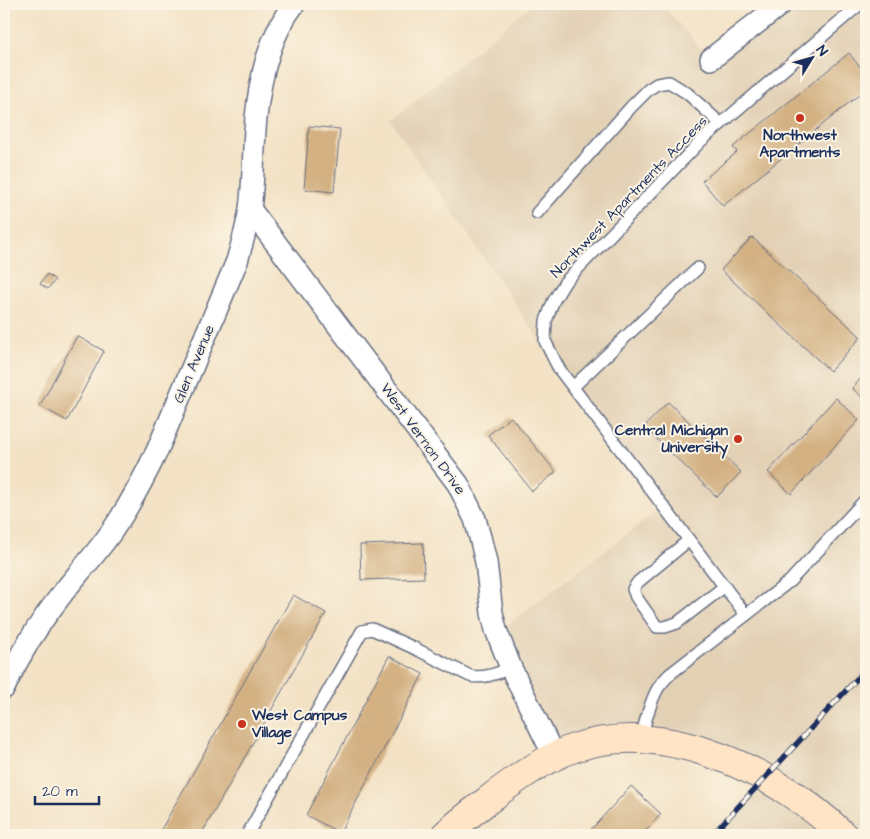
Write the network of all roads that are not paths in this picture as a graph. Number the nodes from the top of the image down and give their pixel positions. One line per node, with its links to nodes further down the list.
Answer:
1 (294, 4): 6 (street, Glen Avenue)
2 (781, 4): 4 (street)
3 (860, 4): 5 (lane, Northwest Apartments Access)
4 (711, 59)
5 (721, 124): 7 (lane); 9 (lane, Northwest Apartments Access)
6 (250, 209): 14 (street, West Vernon Drive); 15 (street, Glen Avenue)
7 (538, 213)
8 (698, 268): 9 (lane)
9 (573, 387): 11 (lane, Northwest Apartments Access)
10 (866, 500): 13 (lane)
11 (689, 540): 12 (lane, Northwest Apartments Access); 12 (lane)
12 (725, 586): 13 (lane, Northwest Apartments Access)
13 (746, 615): 16 (lane)
14 (511, 668): 17 (street, West Vernon Drive); 18 (lane)
15 (4, 688)
16 (640, 740): 17 (street); 20 (street)
17 (554, 756): 19 (street)
18 (247, 835)
19 (445, 835)
20 (843, 835)

